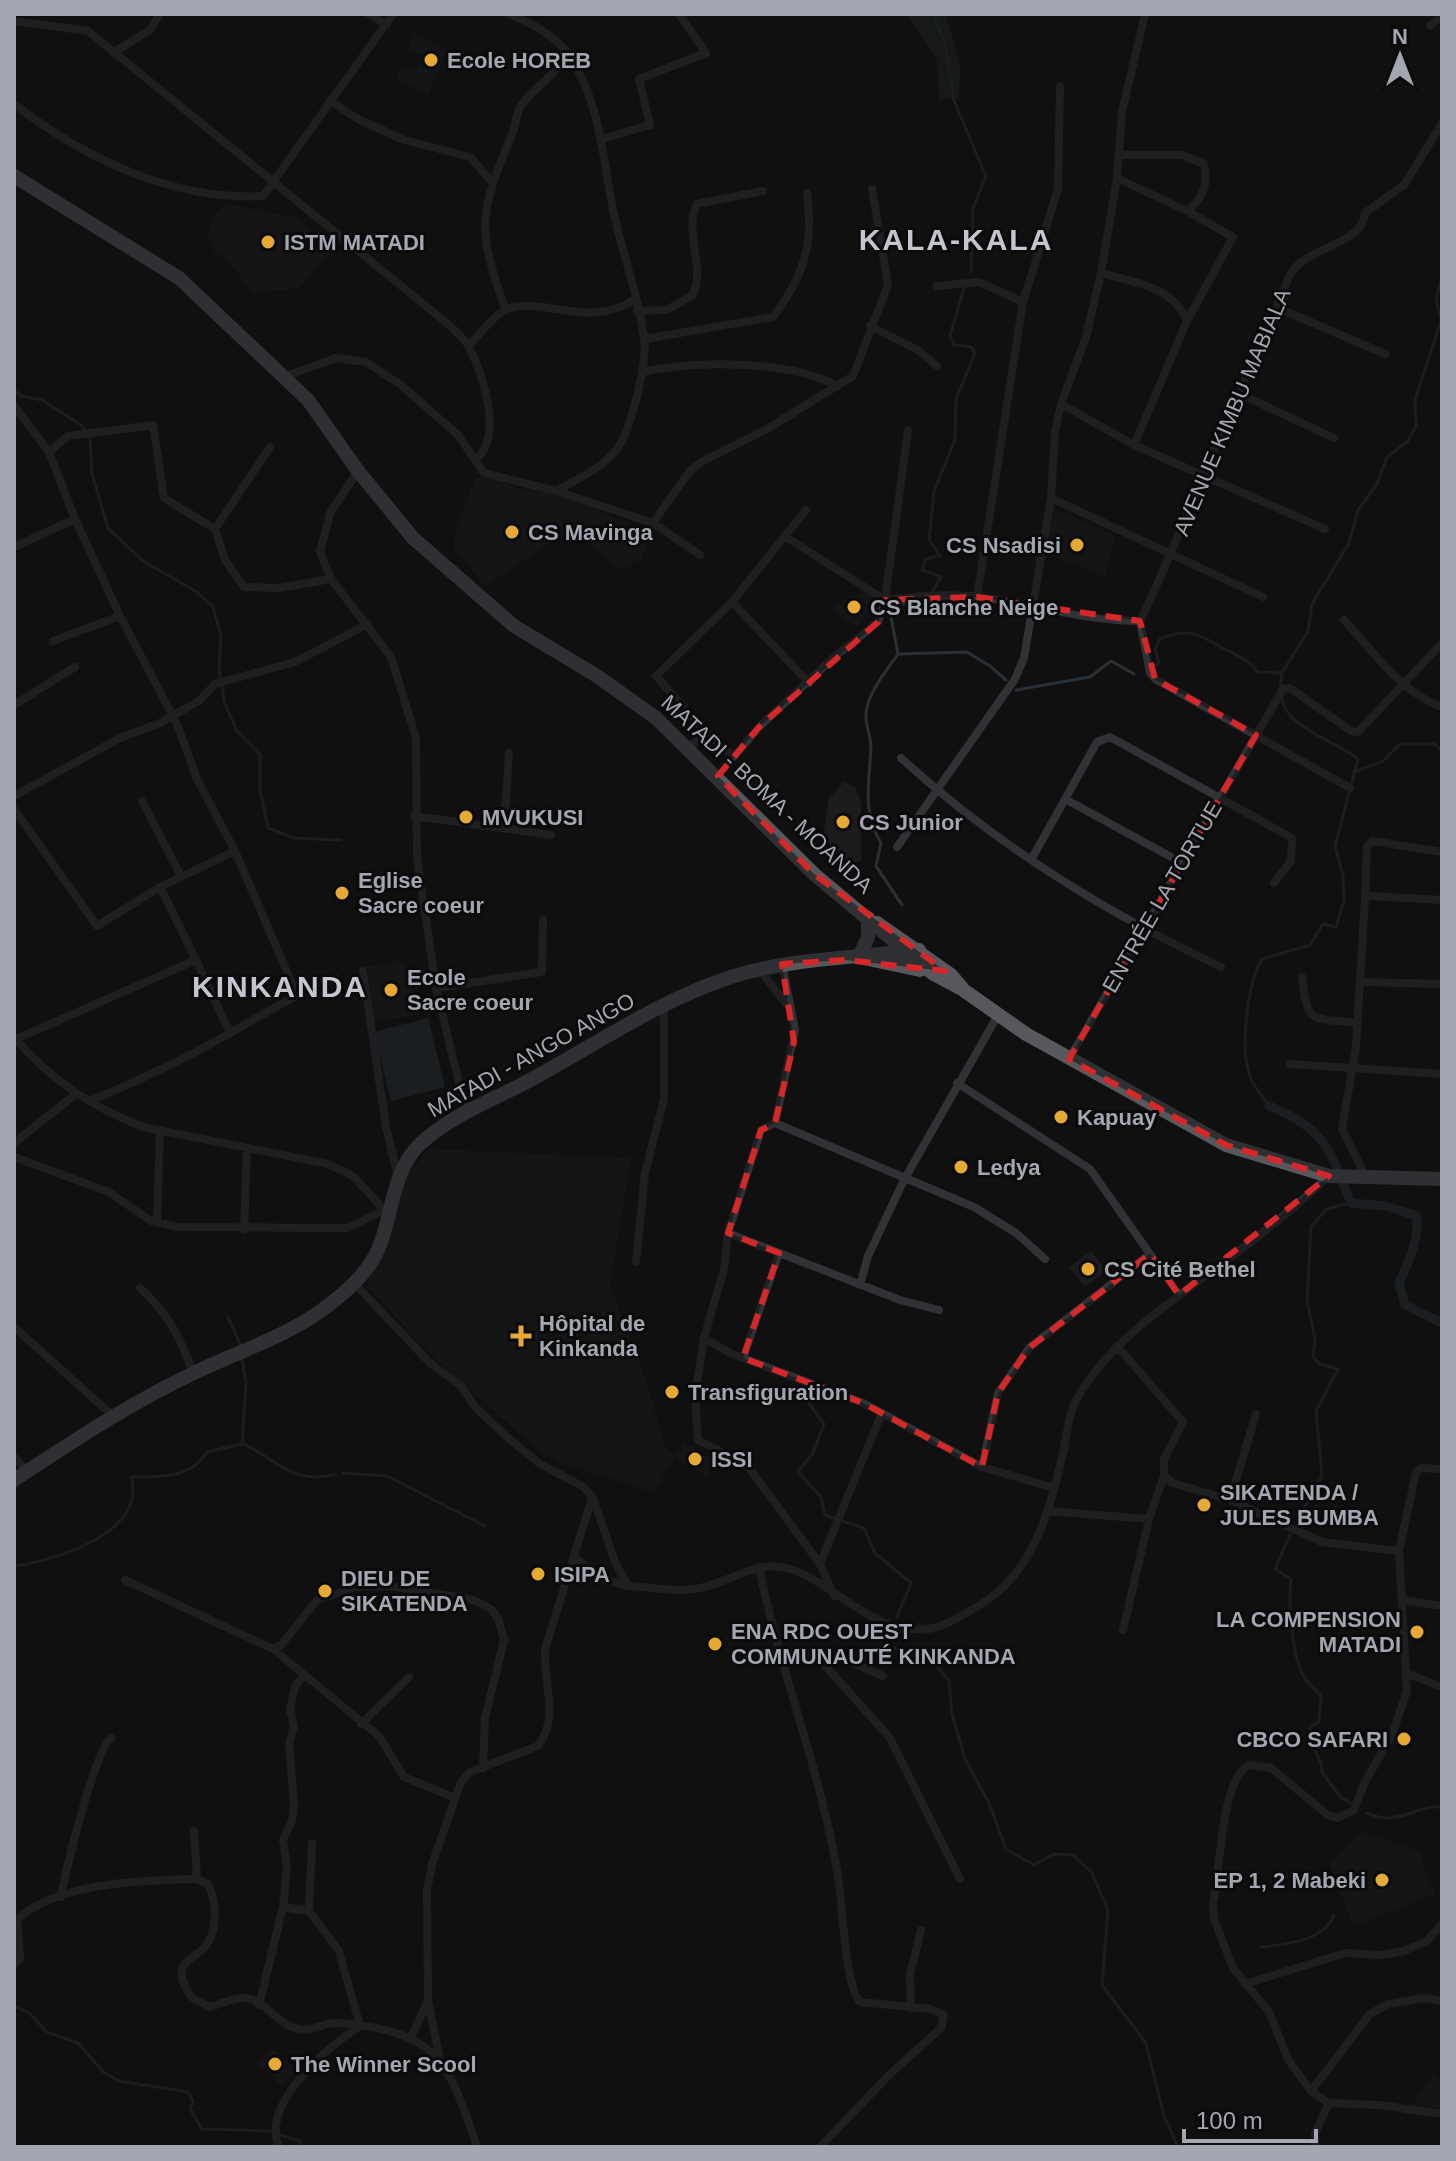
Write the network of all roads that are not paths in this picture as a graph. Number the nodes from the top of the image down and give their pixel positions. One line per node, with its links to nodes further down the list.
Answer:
1 (160, 14): 13 (street)
2 (369, 14): 10 (street)
3 (393, 14): 10 (street)
4 (509, 14): 11 (street)
5 (534, 14): 11 (street)
6 (679, 14): 19 (street)
7 (1145, 14): 20 (street)
8 (1442, 16): 12 (street)
9 (14, 21): 13 (street)
10 (387, 25): 16 (street)
11 (534, 26): 14 (street)
12 (1430, 26)
13 (113, 53): 24 (street)
14 (568, 53): 19 (street); 23 (street)
15 (1060, 86): 32 (street)
16 (330, 101): 23 (street); 24 (street)
17 (14, 104): 24 (street)
18 (1442, 123): 33 (street, AVENUE KIMBU MABIALA)
19 (602, 139): 31 (street)
20 (1118, 155): 22 (street); 28 (street)
21 (14, 176): 43 (highway, MATADI - BOMA - MOANDA)
22 (1117, 178): 28 (street); 29 (street)
23 (491, 181): 34 (street)
24 (274, 184): 39 (street)
25 (872, 189): 37 (street)
26 (763, 191): 35 (street)
27 (807, 193): 38 (street)
28 (1187, 211): 36 (street)
29 (1101, 273): 36 (street); 46 (street)
30 (937, 286): 32 (street)
31 (635, 299): 34 (street); 35 (street)
32 (1023, 302): 68 (street)
33 (1278, 308): 40 (street); 45 (street, AVENUE KIMBU MABIALA)
34 (506, 310): 39 (street)
35 (637, 311): 38 (street)
36 (1187, 321): 50 (street)
37 (870, 326): 41 (street); 44 (street)
38 (645, 339): 42 (street)
39 (469, 345): 53 (street)
40 (1385, 354)
41 (937, 366)
42 (642, 372): 44 (street); 56 (street)
43 (284, 377): 53 (street); 54 (highway, MATADI - BOMA - MOANDA)
44 (838, 386): 60 (street)
45 (1240, 394): 49 (street); 55 (street, AVENUE KIMBU MABIALA)
46 (1061, 404): 50 (street); 57 (street)
47 (14, 406): 52 (street)
48 (908, 430): 70 (street)
49 (1334, 438)
50 (1134, 445): 55 (street)
51 (270, 447): 61 (street)
52 (49, 452): 59 (street); 61 (street)
53 (477, 458): 56 (street)
54 (358, 471): 67 (street); 87 (highway, MATADI - BOMA - MOANDA)
55 (1202, 476): 62 (street); 65 (street, AVENUE KIMBU MABIALA)
56 (556, 491): 60 (street)
57 (1051, 498): 65 (street); 72 (street)
58 (806, 510): 63 (street)
59 (75, 519): 64 (street); 73 (street)
60 (653, 523): 66 (street)
61 (215, 529): 67 (street)
62 (1325, 529)
63 (786, 537): 70 (street); 71 (street)
64 (14, 547)
65 (1173, 554): 69 (street); 75 (street, AVENUE KIMBU MABIALA)
66 (700, 555)
67 (331, 579): 76 (street)
68 (977, 597): 70 (street); 72 (street)
69 (1263, 597)
70 (885, 600): 80 (street)
71 (732, 602): 80 (street); 85 (street)
72 (1033, 607): 75 (street); 93 (street)
73 (120, 616): 77 (street); 84 (street)
74 (1344, 620): 81 (street)
75 (1140, 621): 86 (street)
76 (368, 624): 84 (street); 99 (street)
77 (53, 641)
78 (1442, 643): 81 (street)
79 (75, 667): 82 (street)
80 (809, 683): 90 (street)
81 (1402, 683): 83 (street); 86 (street, ENTRÉE LA TORTUE)
82 (14, 705)
83 (1442, 707)
84 (170, 714): 94 (street); 103 (street)
85 (706, 732): 87 (street); 90 (street)
86 (1256, 735): 92 (street); 95 (street, ENTRÉE LA TORTUE)
87 (689, 748): 91 (highway, MATADI - BOMA - MOANDA)
88 (509, 753): 100 (street)
89 (901, 758): 93 (street)
90 (730, 761): 91 (street)
91 (718, 776): 113 (highway, MATADI - BOMA - MOANDA)
92 (1350, 788)
93 (935, 789): 102 (street); 105 (street)
94 (14, 796)
95 (1218, 799): 96 (street); 106 (street, ENTRÉE LA TORTUE); 108 (street)
96 (1067, 800): 105 (street); 106 (street)
97 (142, 801): 107 (street)
98 (14, 809): 109 (street)
99 (414, 816): 100 (street); 128 (street)
100 (504, 828): 101 (street)
101 (551, 835)
102 (897, 847)
103 (235, 851): 107 (street); 130 (street)
104 (1442, 852): 110 (street)
105 (1031, 860): 114 (street)
106 (1182, 863): 114 (street, ENTRÉE LA TORTUE)
107 (181, 876): 109 (street)
108 (1274, 883)
109 (160, 887): 118 (street)
110 (1365, 899): 111 (street); 126 (street)
111 (1442, 900)
112 (543, 920): 128 (street)
113 (871, 920): 115 (highway, MATADI - BOMA - MOANDA); 116 (highway, MATADI - BOMA - MOANDA); 117 (highway)
114 (1144, 931): 120 (street); 137 (street, ENTRÉE LA TORTUE)
115 (919, 950): 116 (highway, MATADI - ANGO ANGO); 129 (highway, MATADI - BOMA - MOANDA)
116 (902, 952): 117 (highway, MATADI - ANGO ANGO); 123 (highway, MATADI - BOMA - MOANDA)
117 (859, 957): 119 (highway, MATADI - ANGO ANGO); 123 (highway)
118 (196, 960): 135 (street); 136 (street)
119 (782, 964): 121 (highway, MATADI - ANGO ANGO); 132 (street)
120 (1221, 967)
121 (760, 970): 131 (highway, MATADI - ANGO ANGO); 132 (street)
122 (363, 971): 152 (street)
123 (932, 973): 129 (highway, MATADI - BOMA - MOANDA)
124 (1302, 977): 134 (street)
125 (336, 978): 130 (street)
126 (1361, 982): 127 (street); 134 (street)
127 (1442, 984)
128 (436, 988): 144 (street)
129 (962, 989): 133 (highway, MATADI - BOMA - MOANDA)
130 (296, 993): 135 (street)
131 (664, 1005): 144 (highway, MATADI - ANGO ANGO); 162 (street)
132 (790, 1009): 145 (street)
133 (998, 1015): 137 (highway, MATADI - BOMA - MOANDA); 141 (street)
134 (1356, 1023): 139 (street)
135 (230, 1033): 143 (street)
136 (15, 1038): 142 (street)
137 (1069, 1059): 151 (highway, MATADI - BOMA - MOANDA)
138 (1290, 1064): 139 (street)
139 (1352, 1068): 140 (street); 150 (street)
140 (1442, 1074)
141 (957, 1083): 154 (street); 160 (street)
142 (76, 1094): 143 (street); 147 (street)
143 (90, 1101): 146 (street)
144 (466, 1112): 152 (highway, MATADI - ANGO ANGO)
145 (775, 1123): 154 (street); 158 (street)
146 (160, 1130): 148 (street); 156 (street)
147 (14, 1143)
148 (247, 1148): 155 (street); 157 (street)
149 (14, 1157): 156 (street)
150 (1363, 1175): 151 (highway, MATADI - BOMA - MOANDA); 153 (highway, MATADI - BOMA - MOANDA)
151 (1330, 1176): 166 (street)
152 (398, 1178): 155 (highway, MATADI - ANGO ANGO)
153 (1442, 1179)
154 (904, 1180): 161 (street); 164 (street)
155 (386, 1213): 157 (street); 163 (highway, MATADI - ANGO ANGO)
156 (157, 1223): 157 (street)
157 (244, 1229)
158 (728, 1233): 159 (street); 169 (street)
159 (779, 1253): 164 (street); 171 (street)
160 (1150, 1254): 166 (street); 177 (street)
161 (1045, 1259)
162 (636, 1261)
163 (355, 1284): 172 (highway, MATADI - ANGO ANGO); 183 (street)
164 (860, 1285): 167 (street)
165 (140, 1288): 172 (street)
166 (1179, 1295): 170 (street)
167 (939, 1310)
168 (14, 1327): 175 (street)
169 (704, 1338): 171 (street); 189 (street)
170 (1117, 1346): 180 (street); 182 (street)
171 (743, 1358): 174 (street)
172 (193, 1373): 175 (highway, MATADI - ANGO ANGO)
173 (1256, 1414): 184 (street)
174 (881, 1415): 177 (street); 189 (street)
175 (113, 1416): 179 (highway, MATADI - ANGO ANGO)
176 (14, 1457): 179 (street)
177 (982, 1467): 182 (street)
178 (1442, 1469): 187 (street)
179 (28, 1471): 181 (highway, MATADI - ANGO ANGO)
180 (1164, 1476): 184 (street); 186 (street)
181 (14, 1480)
182 (1054, 1488): 185 (street)
183 (593, 1498): 188 (street); 192 (street)
184 (1230, 1500): 187 (street)
185 (1048, 1511): 186 (street); 193 (street)
186 (1149, 1519): 196 (street)
187 (1399, 1551): 194 (street)
188 (575, 1558): 192 (street); 207 (street)
189 (820, 1564): 193 (street)
190 (759, 1567): 192 (street); 193 (street); 198 (street)
191 (125, 1580): 197 (street)
192 (628, 1586)
193 (835, 1596)
194 (1403, 1600): 195 (street); 200 (street)
195 (1442, 1606)
196 (1123, 1630)
197 (273, 1649): 201 (street); 207 (street)
198 (781, 1650): 199 (street); 223 (street)
199 (814, 1655): 202 (street); 212 (street)
200 (1406, 1673): 204 (street); 219 (street)
201 (304, 1675): 205 (street); 214 (street)
202 (883, 1676)
203 (409, 1677): 205 (street)
204 (1440, 1685)
205 (361, 1724): 208 (street)
206 (111, 1738): 213 (street)
207 (483, 1768): 208 (street)
208 (453, 1797): 220 (street)
209 (194, 1831): 211 (street)
210 (312, 1843): 215 (street)
211 (197, 1879): 213 (street); 222 (street)
212 (960, 1879)
213 (61, 1897): 218 (street)
214 (283, 1907): 215 (street); 222 (street)
215 (309, 1911): 224 (street)
216 (1442, 1924): 219 (street)
217 (921, 1930): 223 (street)
218 (14, 1965)
219 (1245, 1984): 227 (street)
220 (428, 2000): 225 (street); 226 (street)
221 (1442, 2001): 227 (street)
222 (259, 2005): 224 (street)
223 (911, 2008): 232 (street)
224 (360, 2026): 225 (street); 230 (street)
225 (411, 2037): 226 (street)
226 (440, 2060): 231 (street)
227 (1311, 2091): 228 (street)
228 (1329, 2103): 229 (street); 233 (street)
229 (1442, 2114)
230 (279, 2147)
231 (477, 2147)
232 (820, 2147)
233 (1315, 2147)

